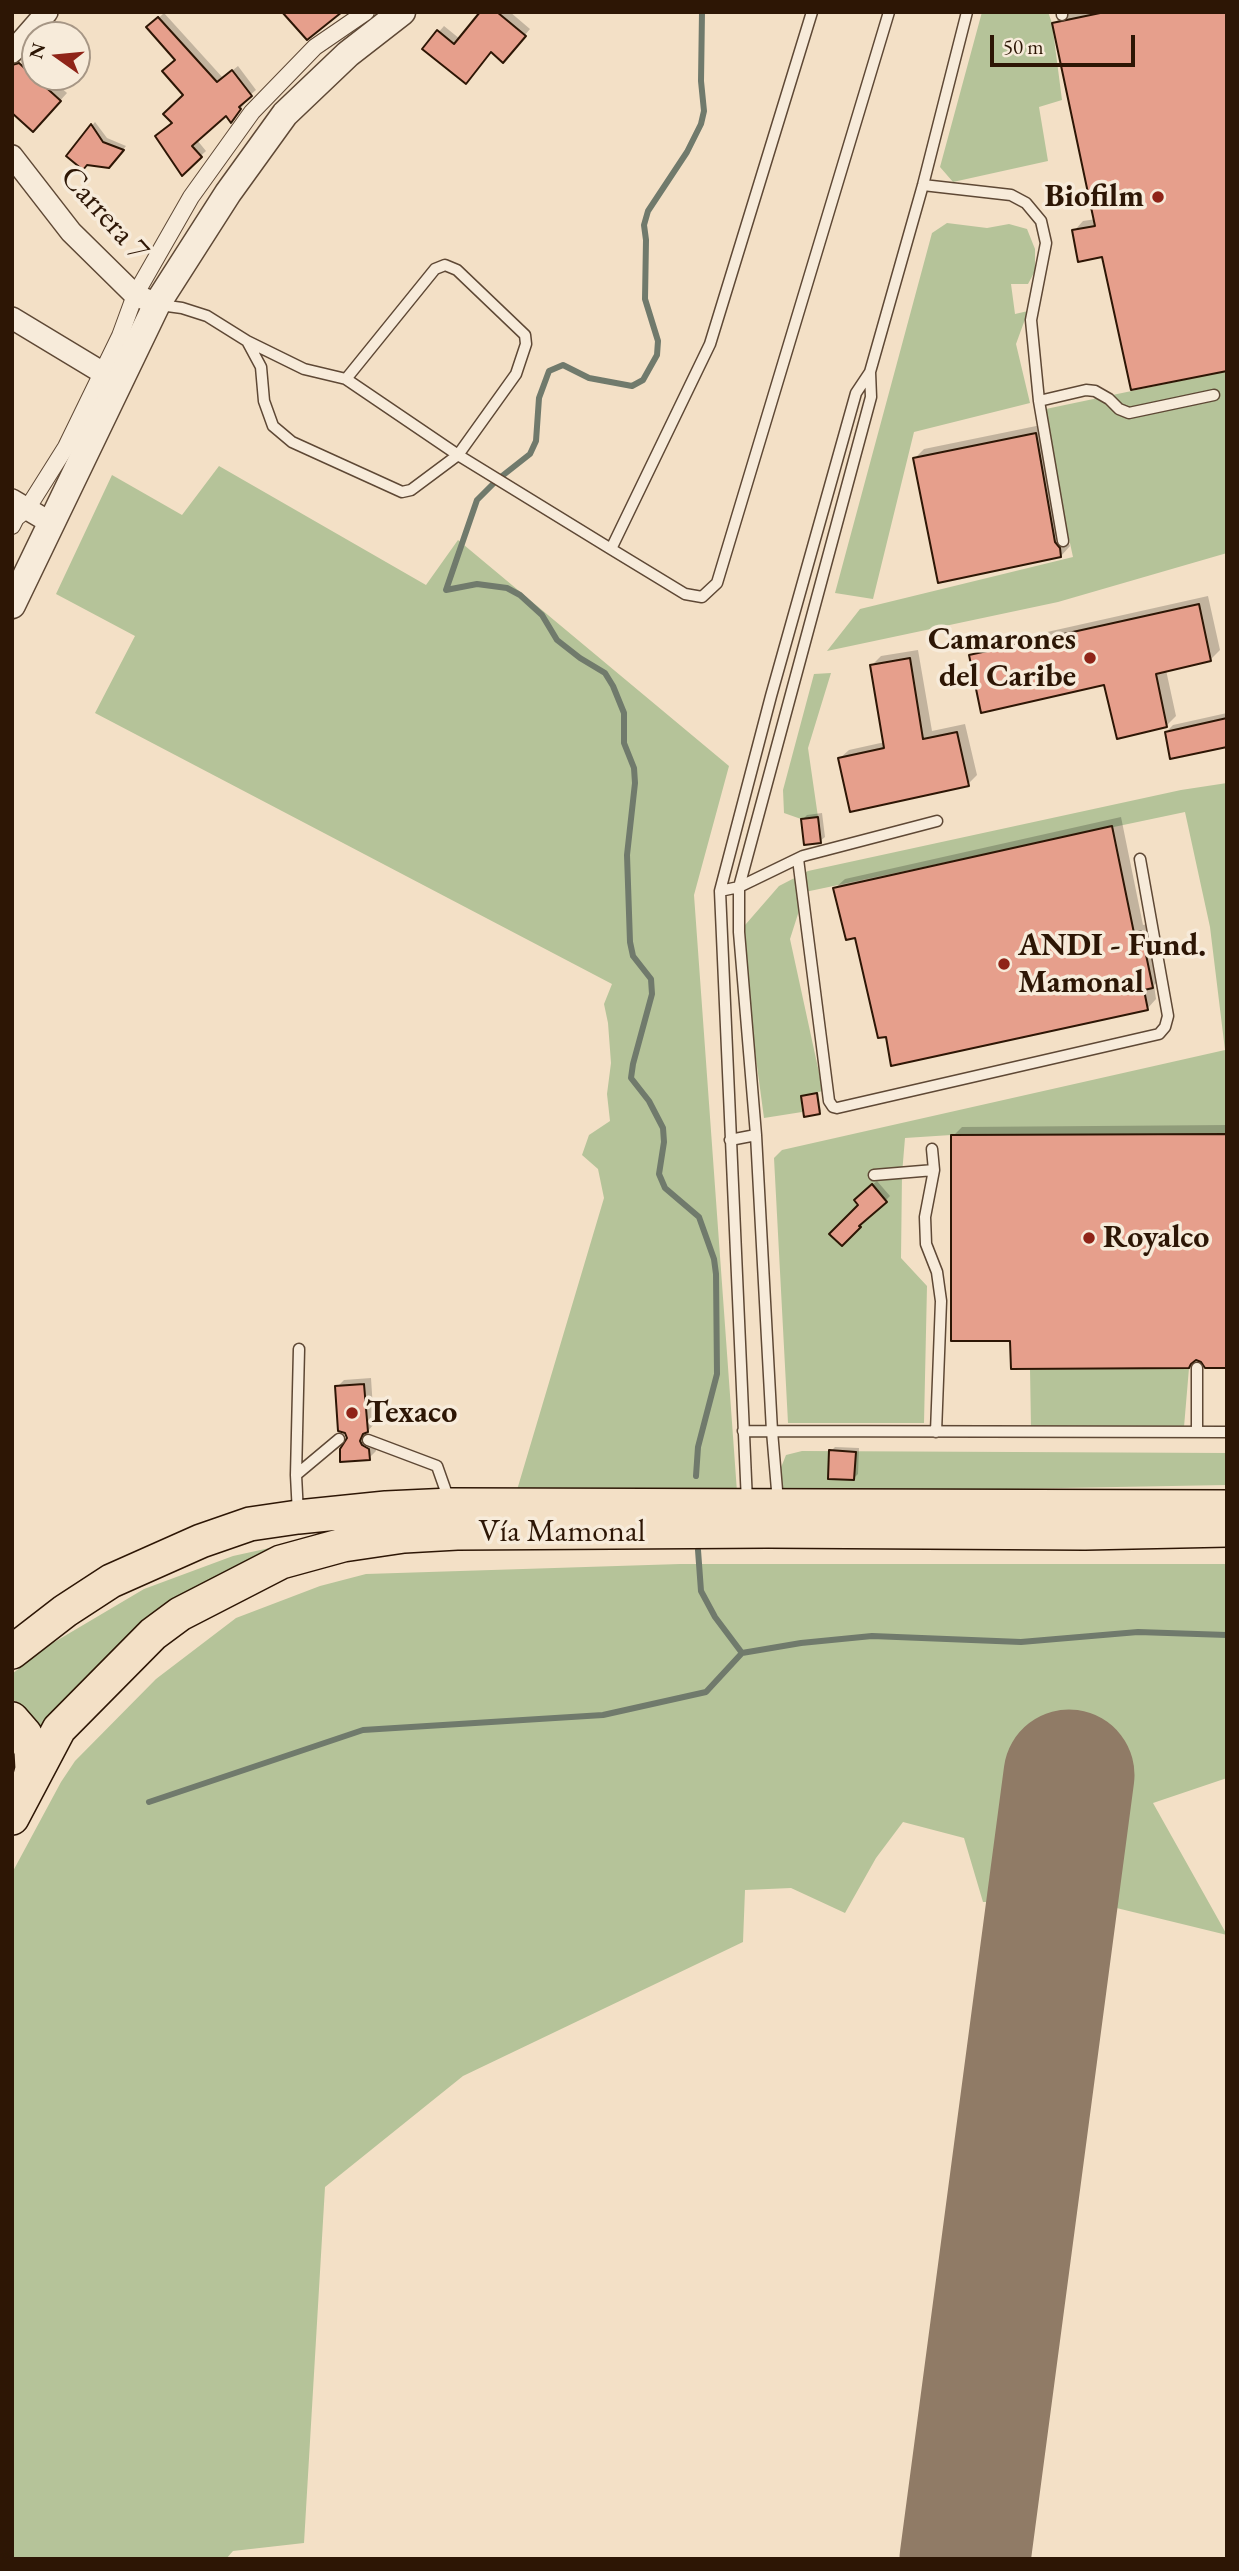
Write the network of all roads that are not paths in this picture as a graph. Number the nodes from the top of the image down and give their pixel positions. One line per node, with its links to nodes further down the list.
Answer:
1 (47, 12): 7 (street)
2 (366, 12): 10 (street)
3 (401, 12): 10 (street)
4 (812, 12): 23 (lane)
5 (889, 12): 23 (lane)
6 (967, 12): 9 (lane)
7 (12, 52)
8 (12, 156): 10 (street, Carrera 7)
9 (923, 185): 13 (lane); 17 (lane)
10 (146, 300): 12 (lane); 14 (street)
11 (12, 318): 14 (street)
12 (247, 341): 15 (lane); 18 (lane)
13 (870, 372): 25 (lane); 26 (lane)
14 (111, 377): 19 (street); 20 (street)
15 (346, 379): 18 (lane); 18 (lane)
16 (1214, 395): 17 (lane)
17 (1039, 401): 22 (lane)
18 (458, 456): 23 (lane)
19 (20, 504): 20 (street); 21 (street)
20 (51, 523): 24 (street)
21 (12, 526)
22 (1063, 541)
23 (611, 549)
24 (12, 605)
25 (771, 696): 26 (lane); 31 (lane)
26 (789, 701): 30 (lane)
27 (937, 821): 28 (lane)
28 (798, 859): 29 (lane); 30 (lane)
29 (1140, 859)
30 (739, 887): 31 (lane); 32 (lane)
31 (720, 891): 33 (lane)
32 (756, 1135): 33 (lane); 40 (lane)
33 (730, 1140): 39 (lane)
34 (932, 1149): 35 (lane)
35 (934, 1170): 36 (lane); 41 (lane)
36 (874, 1175)
37 (299, 1349): 46 (lane)
38 (1197, 1368): 42 (lane)
39 (743, 1431): 40 (lane); 48 (lane)
40 (772, 1431): 41 (lane); 48 (lane)
41 (936, 1432): 42 (lane)
42 (1197, 1432): 43 (lane)
43 (1227, 1432)
44 (339, 1439): 46 (lane)
45 (368, 1440): 47 (lane)
46 (296, 1475): 50 (lane)
47 (451, 1505): 48 (main road, Vía Mamonal); 50 (main road, Vía Mamonal)
48 (763, 1505): 49 (main road, Vía Mamonal)
49 (1227, 1507)
50 (298, 1517): 52 (main road, Vía Mamonal)
51 (1227, 1530): 54 (main road, Vía Mamonal)
52 (12, 1651)
53 (12, 1719): 54 (main road)
54 (28, 1786): 55 (main road, Vía Mamonal)
55 (12, 1818)

